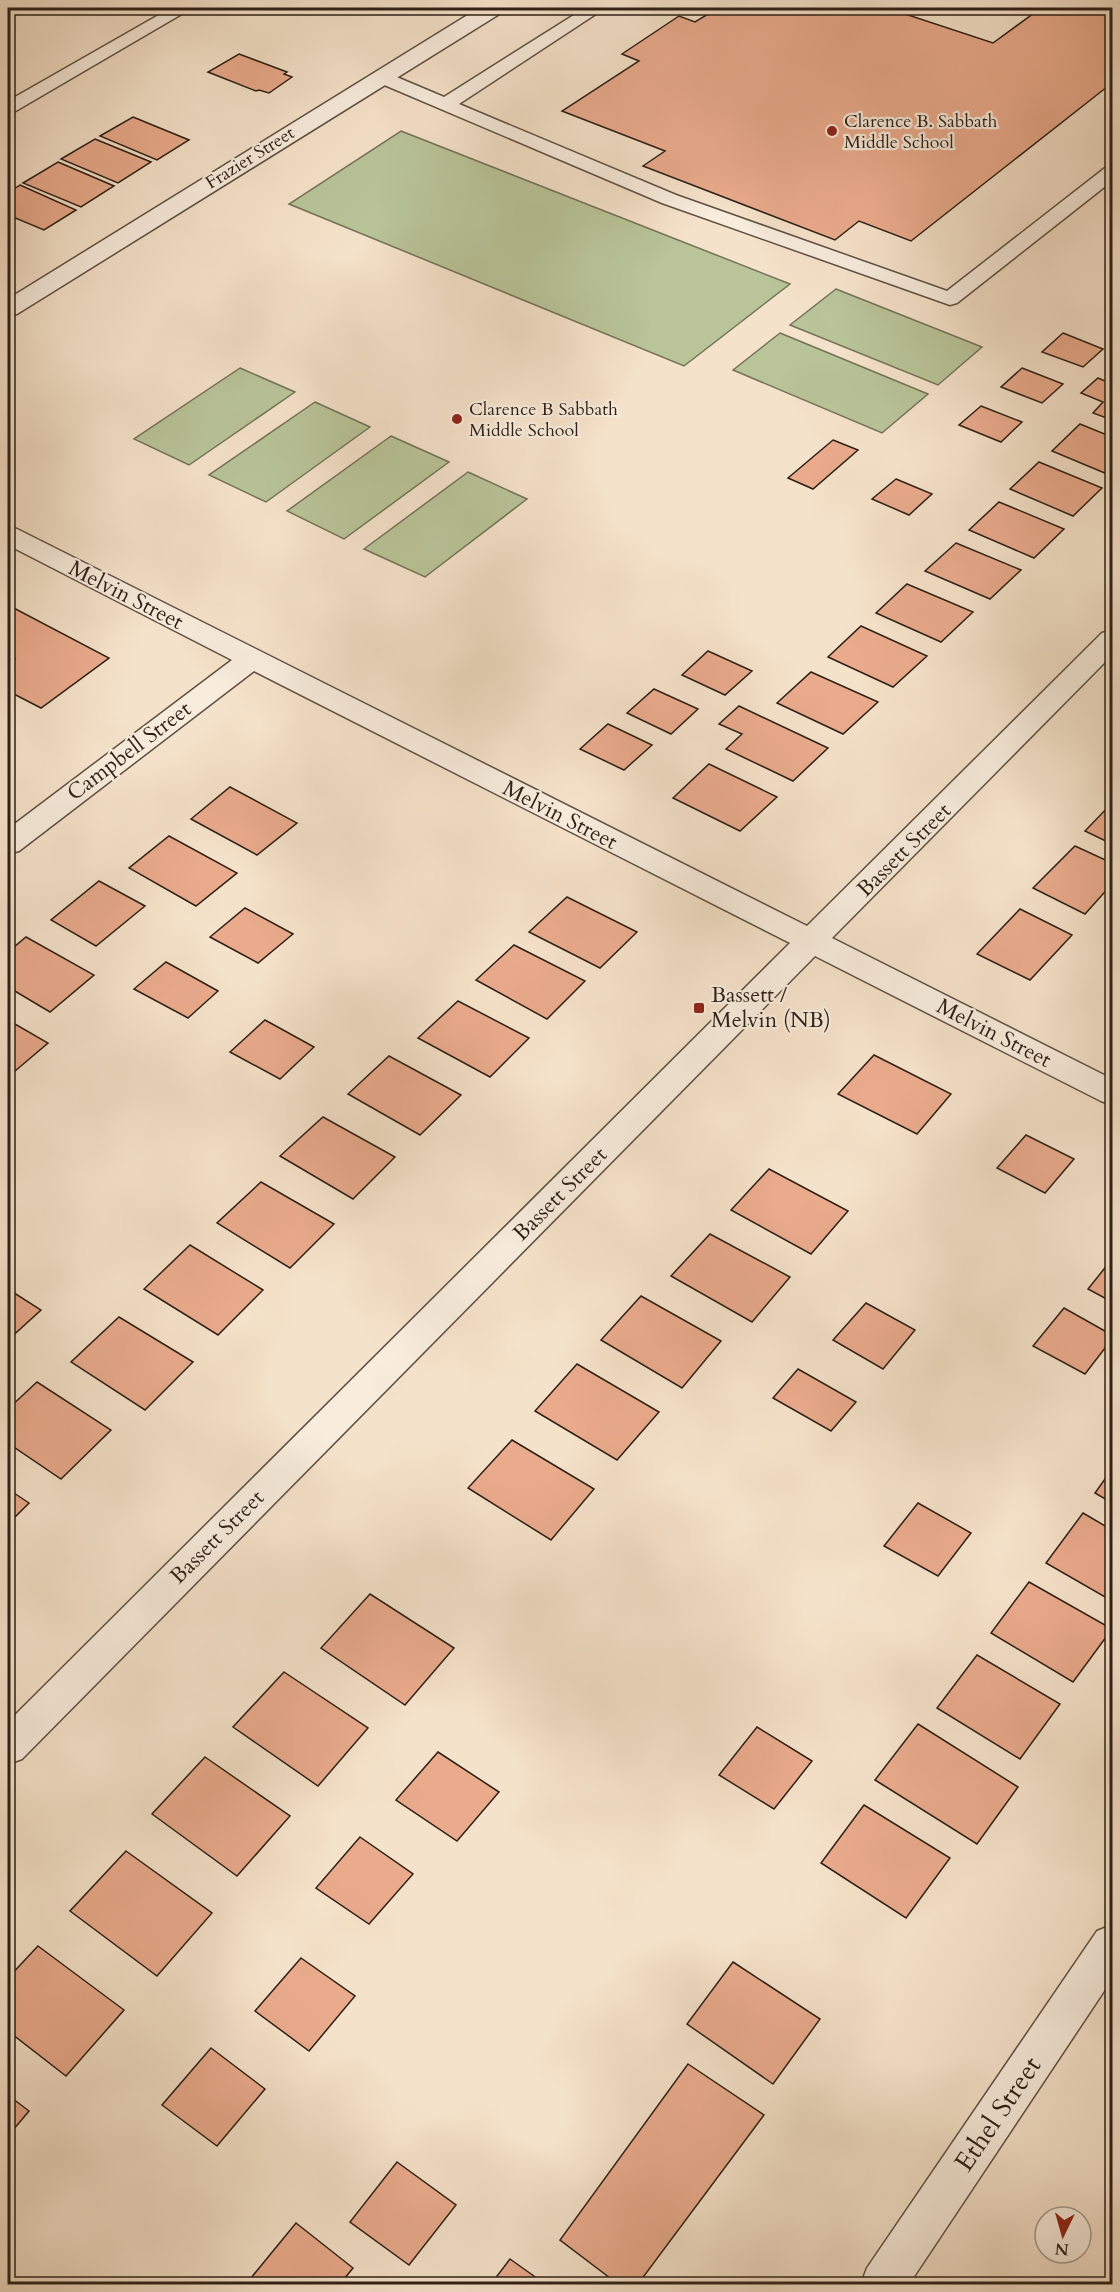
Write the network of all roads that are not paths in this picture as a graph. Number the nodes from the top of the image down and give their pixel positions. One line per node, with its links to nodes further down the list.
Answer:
1 (183, 8): 6 (lane)
2 (493, 8): 4 (street, Frazier Street)
3 (596, 8): 5 (lane)
4 (381, 77): 5 (lane); 8 (street, Frazier Street)
5 (446, 104): 7 (lane)
6 (8, 108)
7 (1113, 172)
8 (8, 309)
9 (10, 540): 11 (street, Melvin Street)
10 (1113, 639): 13 (street, Bassett Street)
11 (251, 659): 12 (street, Campbell Street); 13 (street, Melvin Street)
12 (8, 844)
13 (812, 942): 14 (street, Melvin Street); 15 (street, Bassett Street)
14 (1113, 1093)
15 (8, 1747)
16 (1113, 1944): 17 (street, Ethel Street)
17 (883, 2284)

